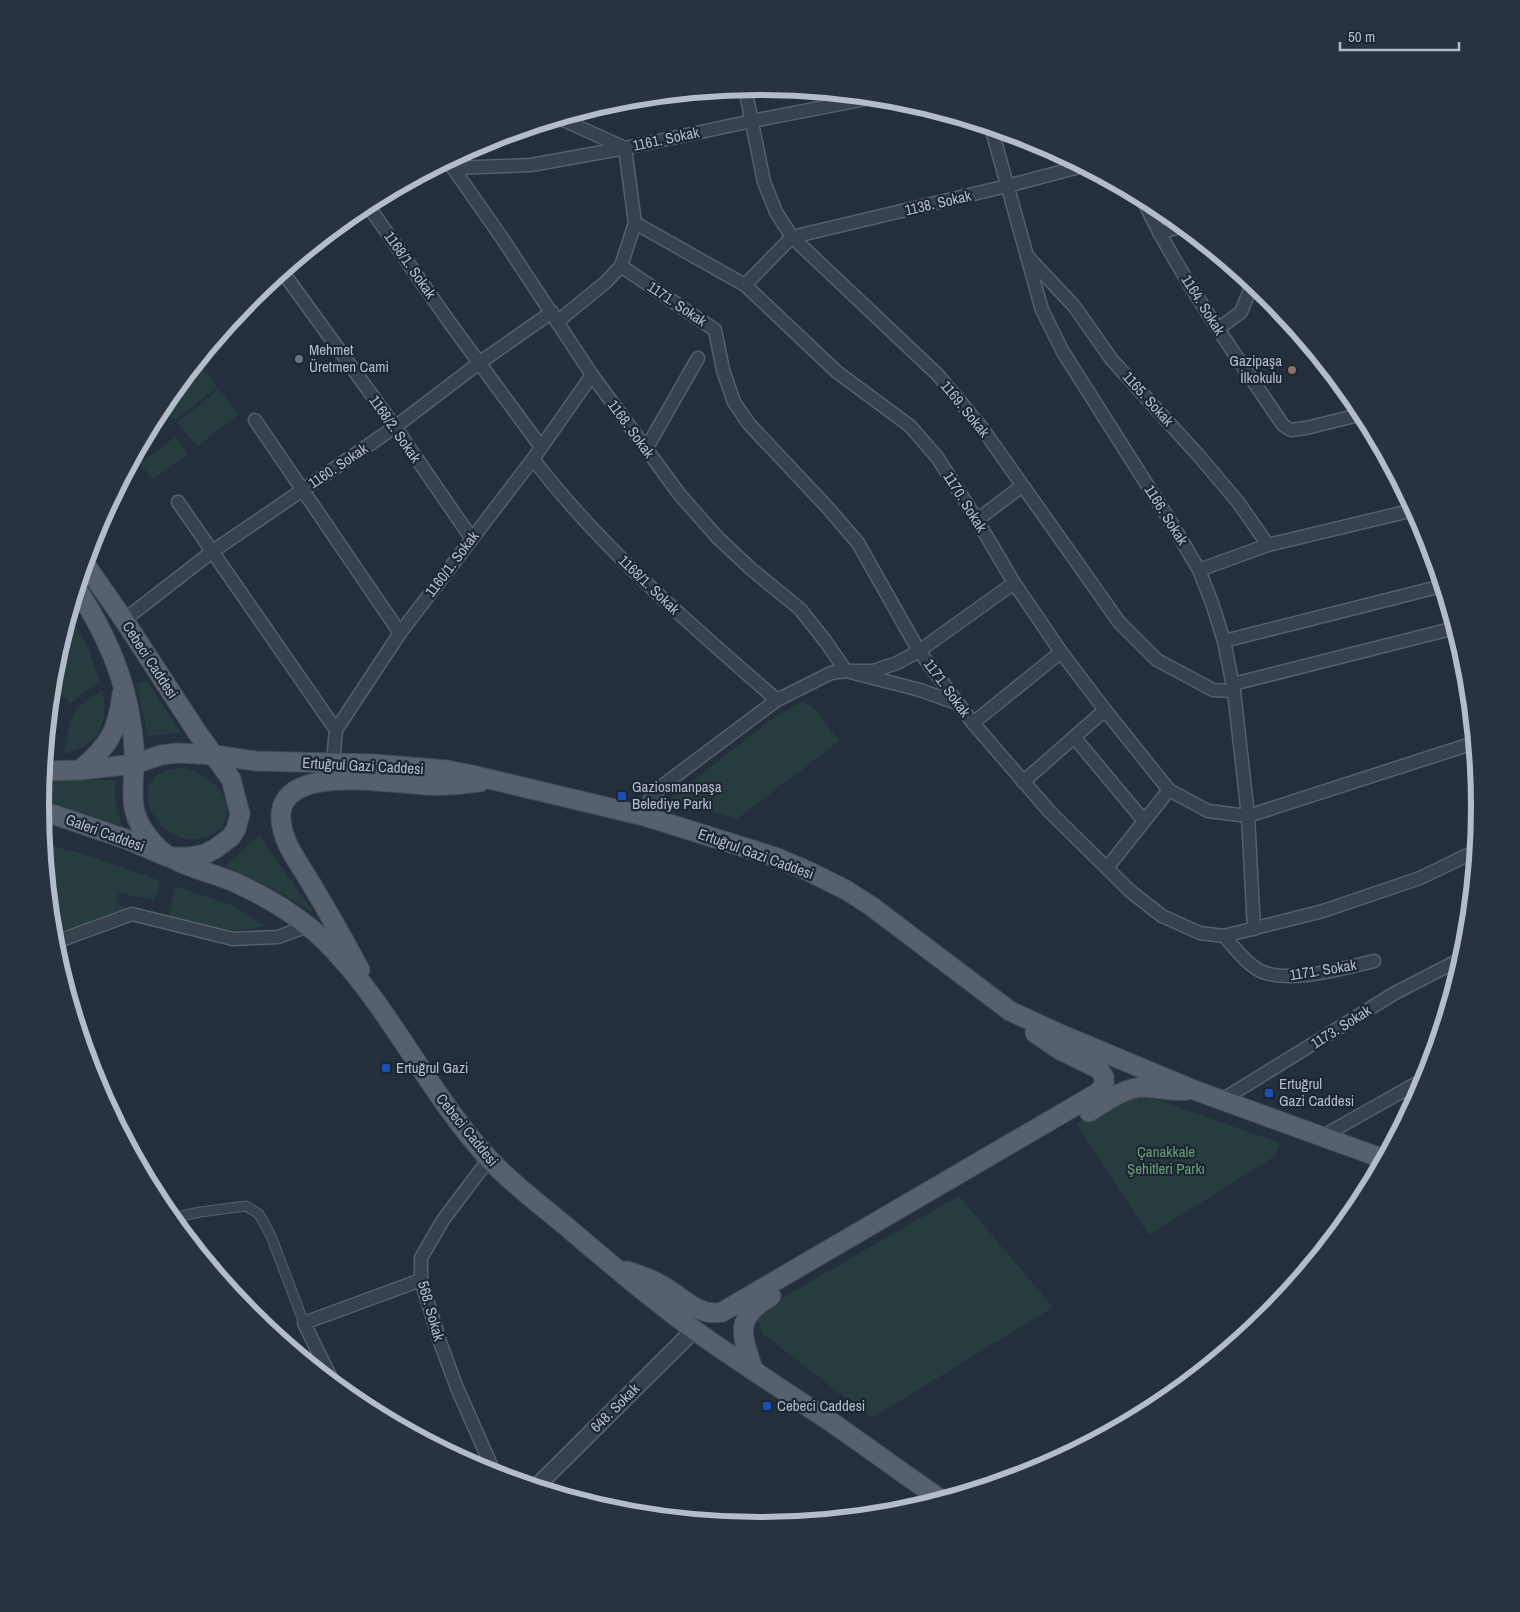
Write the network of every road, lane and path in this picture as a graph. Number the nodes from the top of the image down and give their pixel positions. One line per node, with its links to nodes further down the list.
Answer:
1 (747, 95): 3 (street, 1169. Sokak)
2 (857, 102): 3 (street, 1161. Sokak)
3 (752, 121): 6 (street, 1161. Sokak); 16 (street, 1169. Sokak)
4 (567, 122): 6 (street)
5 (993, 133): 10 (street, 1166. Sokak)
6 (625, 148): 7 (street, 1161. Sokak); 13 (street, 1160. Sokak)
7 (452, 165)
8 (450, 166): 22 (street, 1168. Sokak)
9 (1075, 168): 10 (street, 1138. Sokak)
10 (1007, 186): 16 (street, 1138. Sokak); 17 (street, 1166. Sokak)
11 (372, 211): 25 (street, 1168/1. Sokak)
12 (1148, 211): 15 (street, 1164. Sokak)
13 (635, 223): 18 (street, 1160. Sokak); 20 (street, 1170. Sokak)
14 (1174, 229): 15 (street)
15 (1159, 233): 23 (street, 1164. Sokak)
16 (792, 237): 20 (street); 33 (street, 1169. Sokak)
17 (1025, 254): 39 (street, 1165. Sokak); 42 (street, 1166. Sokak)
18 (621, 266): 22 (street, 1160. Sokak); 50 (street, 1171. Sokak)
19 (286, 276): 29 (street, 1168/2. Sokak)
20 (745, 285): 37 (street, 1170. Sokak)
21 (1250, 291): 23 (street)
22 (555, 317): 25 (street, 1160. Sokak); 26 (street, 1168. Sokak)
23 (1218, 330): 27 (street, 1164. Sokak)
24 (698, 358): 31 (street)
25 (479, 363): 29 (street, 1160. Sokak); 30 (street, 1168/1. Sokak)
26 (592, 376): 30 (street, 1160/1. Sokak); 31 (street, 1168. Sokak)
27 (1354, 416)
28 (255, 420): 34 (street)
29 (395, 427): 34 (street, 1160. Sokak); 38 (street, 1168/2. Sokak)
30 (541, 447): 32 (street, 1160/1. Sokak)
31 (646, 449): 52 (street, 1168. Sokak)
32 (533, 459): 38 (street, 1160/1. Sokak); 55 (street, 1168/1. Sokak)
33 (1022, 486): 37 (street); 54 (street, 1169. Sokak)
34 (302, 490): 40 (street, 1160. Sokak); 48 (street)
35 (178, 502): 40 (street)
36 (1407, 512): 39 (street)
37 (977, 520): 43 (street, 1170. Sokak)
38 (472, 539): 48 (street, 1160/1. Sokak)
39 (1268, 545): 42 (street)
40 (213, 551): 46 (street, 1160. Sokak); 59 (street)
41 (89, 570): 46 (main road, Cebeci Caddesi)
42 (1199, 570): 49 (street, 1166. Sokak)
43 (1014, 583): 50 (street); 51 (street, 1170. Sokak)
44 (1437, 587): 49 (street)
45 (81, 595): 53 (main road, Cebeci Caddesi)
46 (124, 620): 62 (main road, Cebeci Caddesi)
47 (1449, 630): 54 (street)
48 (400, 633): 59 (street, 1160/1. Sokak)
49 (1224, 641): 54 (street, 1166. Sokak)
50 (919, 651): 52 (street); 56 (street, 1171. Sokak)
51 (1061, 652): 57 (street, 1170. Sokak); 58 (street)
52 (846, 671): 55 (street); 56 (street)
53 (123, 682): 64 (main road, Cebeci Caddesi); 65 (main road)
54 (1234, 688): 72 (street, 1166. Sokak)
55 (777, 700): 71 (street)
56 (959, 704): 58 (street, 1171. Sokak)
57 (1105, 710): 60 (street); 69 (street, 1170. Sokak)
58 (973, 723): 68 (street, 1171. Sokak)
59 (336, 730): 63 (street, 1160/1. Sokak)
60 (1074, 737): 68 (street); 75 (street)
61 (1468, 745): 72 (street)
62 (215, 756): 63 (main road, Ertuğrul Gazi Caddesi); 64 (main road); 77 (main road)
63 (333, 762): 67 (main road, Ertuğrul Gazi Caddesi)
64 (134, 764): 65 (main road); 77 (main road)
65 (80, 770): 66 (main road)
66 (50, 771)
67 (493, 780): 71 (main road, Ertuğrul Gazi Caddesi); 85 (main road)
68 (1023, 782): 78 (street, 1171. Sokak)
69 (1169, 790): 72 (street, 1170. Sokak); 75 (street)
70 (49, 813): 73 (main road, Galeri Caddesi)
71 (644, 816): 86 (main road, Ertuğrul Gazi Caddesi)
72 (1248, 816): 80 (street, 1166. Sokak)
73 (70, 820): 74 (street); 77 (main road, Galeri Caddesi)
74 (49, 821)
75 (1144, 821): 78 (street)
76 (1470, 854): 80 (street)
77 (168, 857): 79 (main road, Galeri Caddesi)
78 (1107, 868): 81 (street, 1171. Sokak)
79 (308, 926): 82 (street); 85 (main road, Galeri Caddesi)
80 (1254, 929): 81 (street)
81 (1224, 936): 83 (street, 1171. Sokak)
82 (61, 940)
83 (1374, 961)
84 (1454, 963): 89 (street, 1173. Sokak)
85 (378, 1004): 92 (main road, Cebeci Caddesi)
86 (1010, 1011): 88 (main road, Ertuğrul Gazi Caddesi); 94 (main road)
87 (1414, 1085): 90 (street)
88 (1194, 1090): 89 (main road, Ertuğrul Gazi Caddesi); 98 (main road)
89 (1222, 1100): 90 (main road, Ertuğrul Gazi Caddesi)
90 (1323, 1136): 91 (main road, Ertuğrul Gazi Caddesi)
91 (1379, 1157)
92 (489, 1159): 94 (main road, Cebeci Caddesi); 95 (street, 568. Sokak)
93 (180, 1216): 96 (street)
94 (616, 1268): 97 (main road, Cebeci Caddesi)
95 (421, 1280): 96 (street); 100 (street, 568. Sokak)
96 (304, 1323): 99 (street)
97 (694, 1330): 98 (main road, Cebeci Caddesi); 101 (street, 648. Sokak)
98 (753, 1369): 102 (main road, Cebeci Caddesi)
99 (327, 1370)
100 (490, 1464)
101 (540, 1483)
102 (935, 1495)

